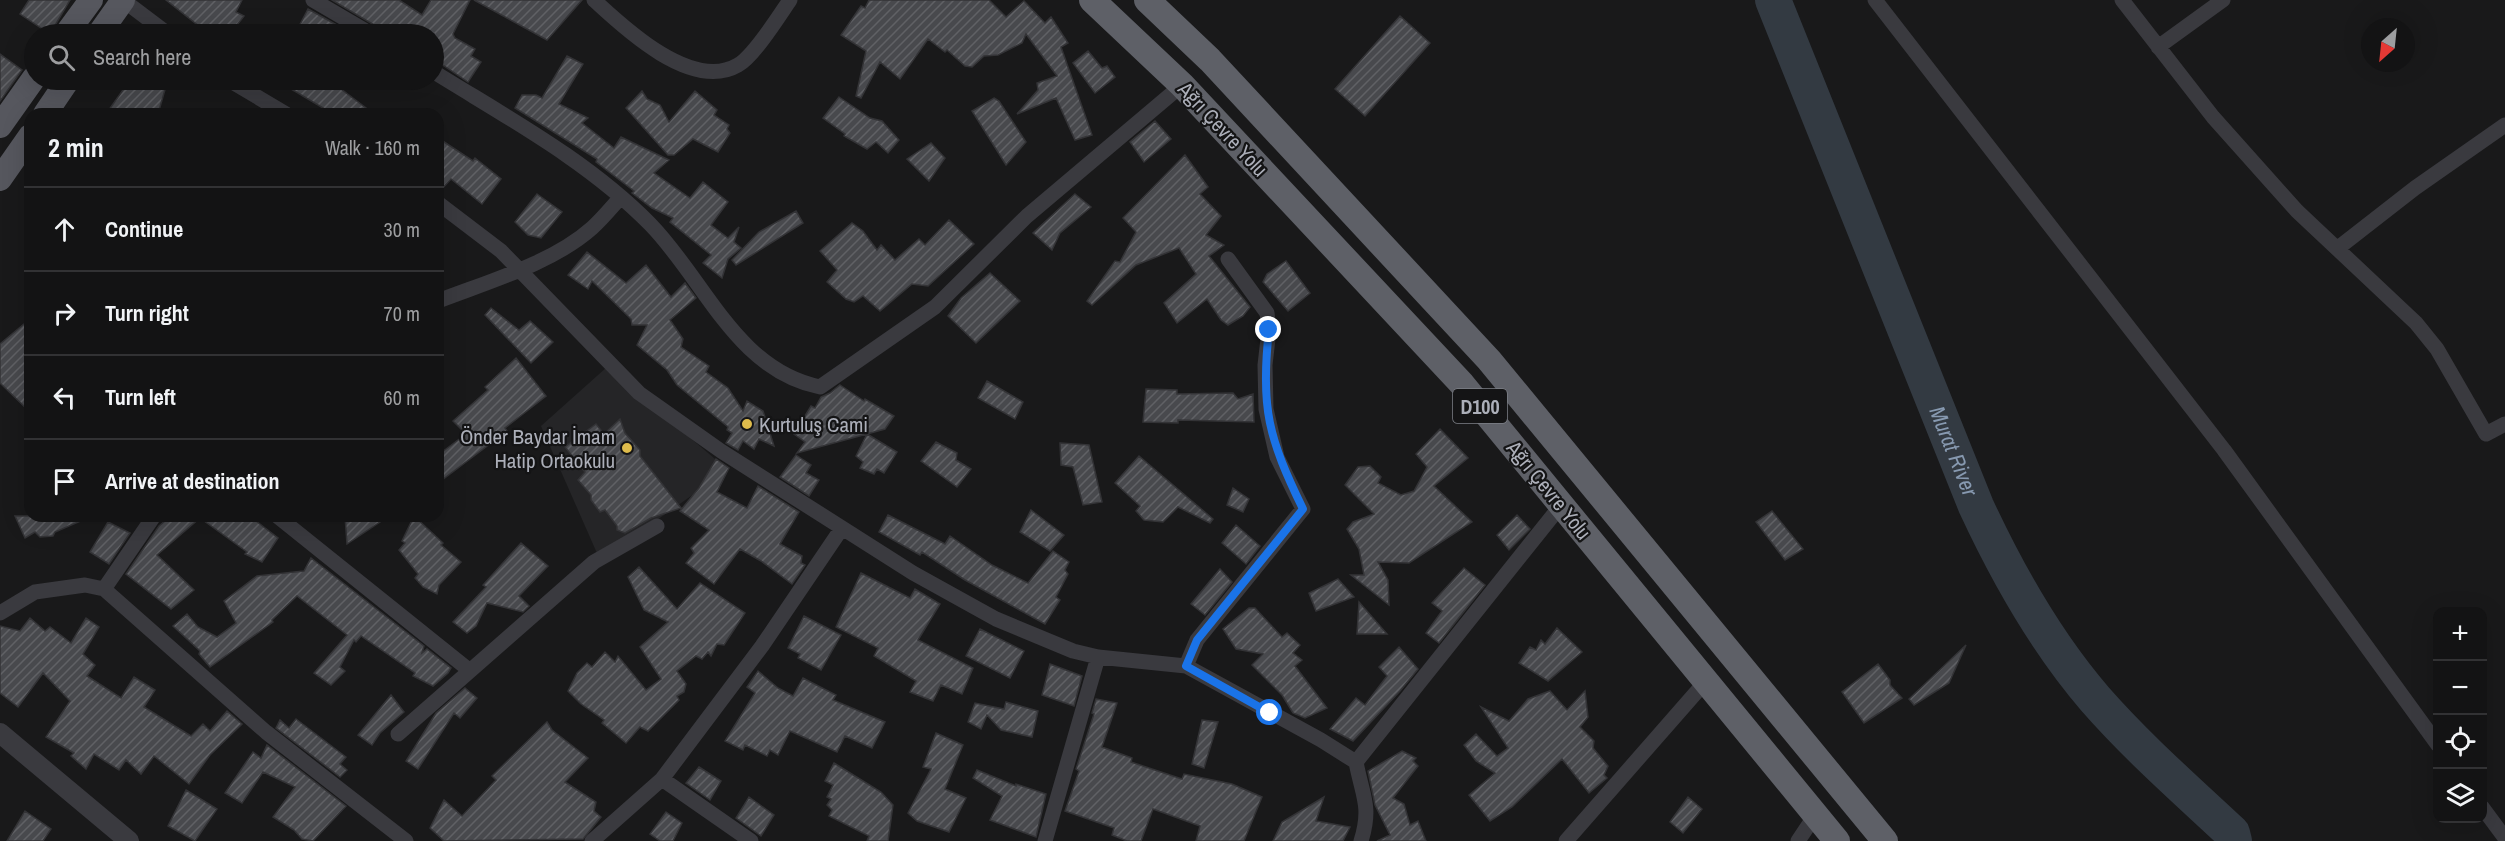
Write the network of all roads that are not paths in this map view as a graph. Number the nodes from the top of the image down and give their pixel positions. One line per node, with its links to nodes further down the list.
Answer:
1 (91, 0): 11 (main road)
2 (123, 0): 12 (main road); 13 (street)
3 (313, 0): 14 (street)
4 (594, 0): 5 (street)
5 (790, 0)
6 (1092, 0): 17 (highway, Ağrı Çevre Yolu / D100)
7 (1147, 0): 62 (highway, Ağrı Çevre Yolu / D100)
8 (1875, 0): 47 (street)
9 (2122, 0): 15 (street)
10 (2223, 0): 15 (street)
11 (73, 24)
12 (106, 24)
13 (155, 24)
14 (354, 24)
15 (2158, 47): 29 (street)
16 (444, 78): 27 (street)
17 (1182, 85): 27 (street); 34 (highway, Ağrı Çevre Yolu / D100)
18 (26, 90): 24 (main road)
19 (61, 90): 21 (main road)
20 (246, 90): 22 (street)
21 (49, 108)
22 (276, 108)
23 (2505, 125): 29 (street)
24 (0, 126)
25 (24, 144): 26 (main road)
26 (0, 179)
27 (620, 198): 31 (street)
28 (444, 208): 31 (street)
29 (2338, 248): 33 (street)
30 (1228, 259): 42 (street)
31 (520, 269): 32 (street); 38 (street)
32 (444, 299)
33 (2505, 424)
34 (1562, 504): 44 (highway, Ağrı Çevre Yolu / D100); 48 (street)
35 (150, 522): 39 (street)
36 (284, 522): 43 (street)
37 (657, 526): 43 (street)
38 (842, 528): 41 (street); 49 (street)
39 (104, 589): 40 (street); 54 (street)
40 (0, 613)
41 (1098, 657): 42 (street); 57 (street)
42 (1186, 666): 48 (street)
43 (469, 670): 46 (street)
44 (1707, 680): 50 (highway, Ağrı Çevre Yolu / D100); 59 (street)
45 (0, 733): 53 (street)
46 (398, 734)
47 (2433, 738)
48 (1356, 762): 58 (street)
49 (662, 779): 55 (street); 56 (street)
50 (1816, 814): 60 (street); 61 (highway, Ağrı Çevre Yolu / D100)
51 (2487, 814): 52 (street)
52 (2505, 838)
53 (129, 841)
54 (405, 841)
55 (592, 841)
56 (751, 841)
57 (1045, 841)
58 (1361, 841)
59 (1566, 841)
60 (1798, 841)
61 (1837, 841)
62 (1885, 841)

